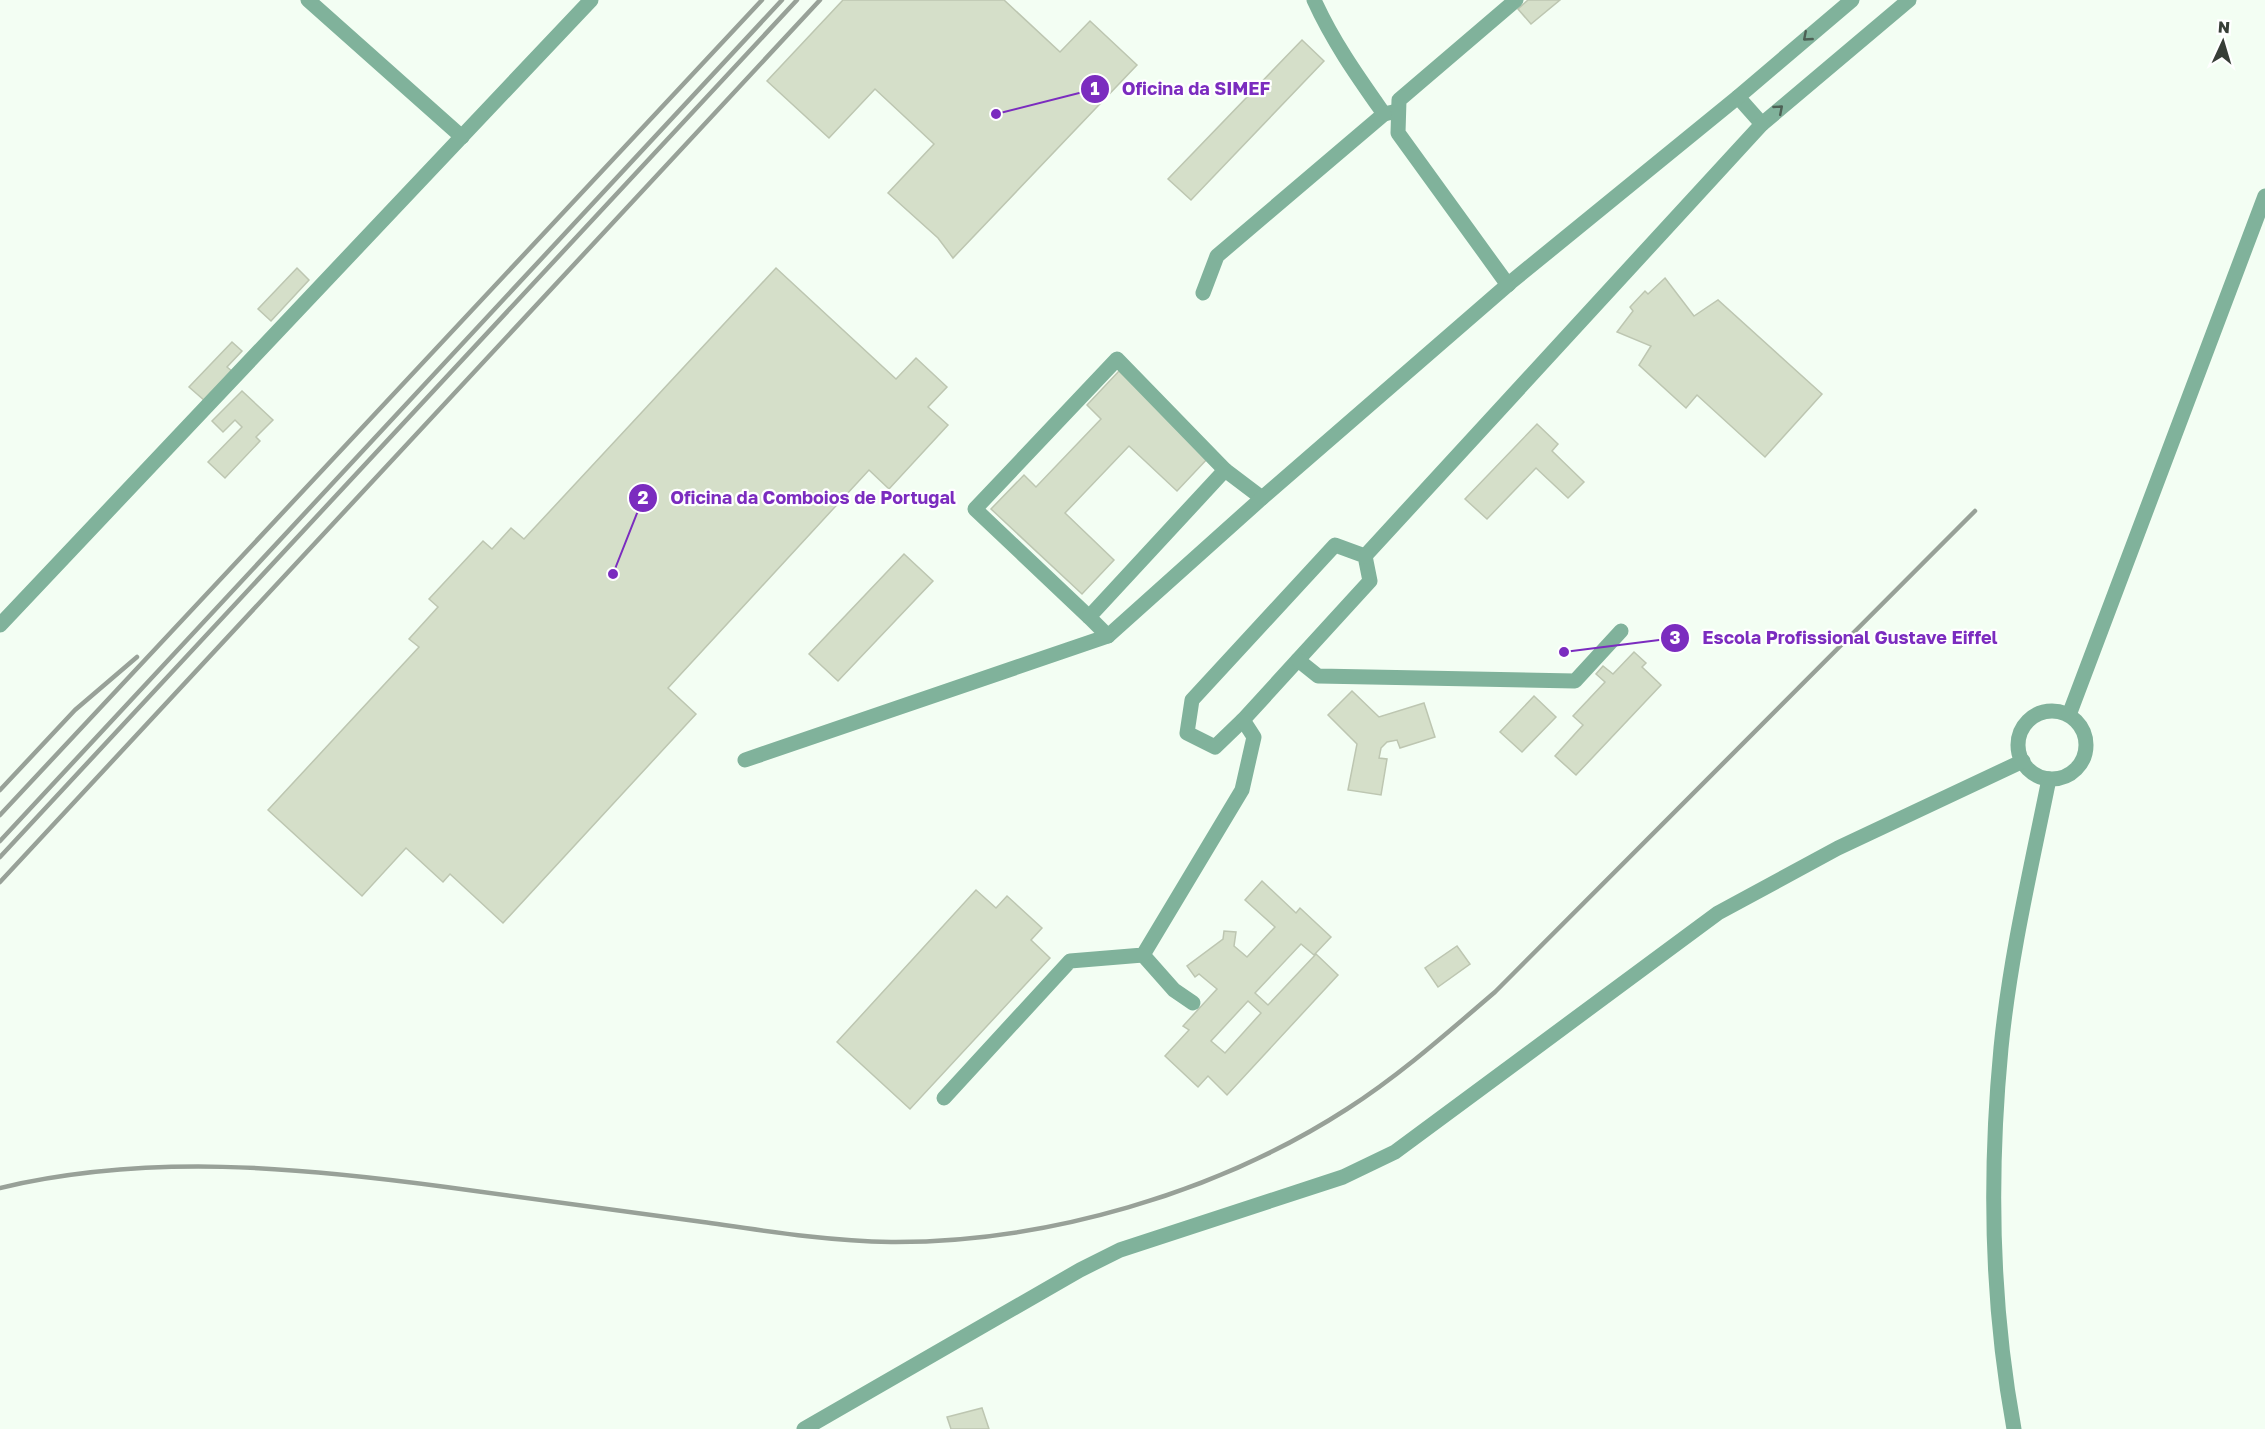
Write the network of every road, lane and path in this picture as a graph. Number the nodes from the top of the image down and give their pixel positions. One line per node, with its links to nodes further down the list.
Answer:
1 (308, 0): 10 (street)
2 (591, 0): 10 (street)
3 (1314, 0): 8 (street)
4 (1516, 0): 8 (street)
5 (1852, 0): 7 (street, one-way to 7)
6 (1909, 0): 9 (street, one-way to 6)
7 (1738, 97): 9 (street); 12 (street)
8 (1391, 112): 12 (street); 13 (street)
9 (1762, 124): 16 (street)
10 (462, 137): 18 (street)
11 (2265, 196): 22 (street)
12 (1508, 285): 15 (street)
13 (1203, 293)
14 (1225, 470): 15 (street); 17 (street); 17 (street)
15 (1262, 498): 20 (street)
16 (1365, 555): 21 (street); 23 (street)
17 (1089, 617): 20 (street)
18 (0, 625)
19 (1621, 631): 21 (street)
20 (1108, 636): 24 (street)
21 (1298, 660): 23 (street)
22 (2069, 715): 25 (street); 26 (street)
23 (1243, 720): 27 (street)
24 (745, 759)
25 (2023, 762): 26 (street); 30 (street)
26 (2049, 779): 31 (street)
27 (1143, 955): 28 (street); 29 (street)
28 (1193, 1003)
29 (944, 1098)
30 (804, 1429)
31 (2014, 1429)

